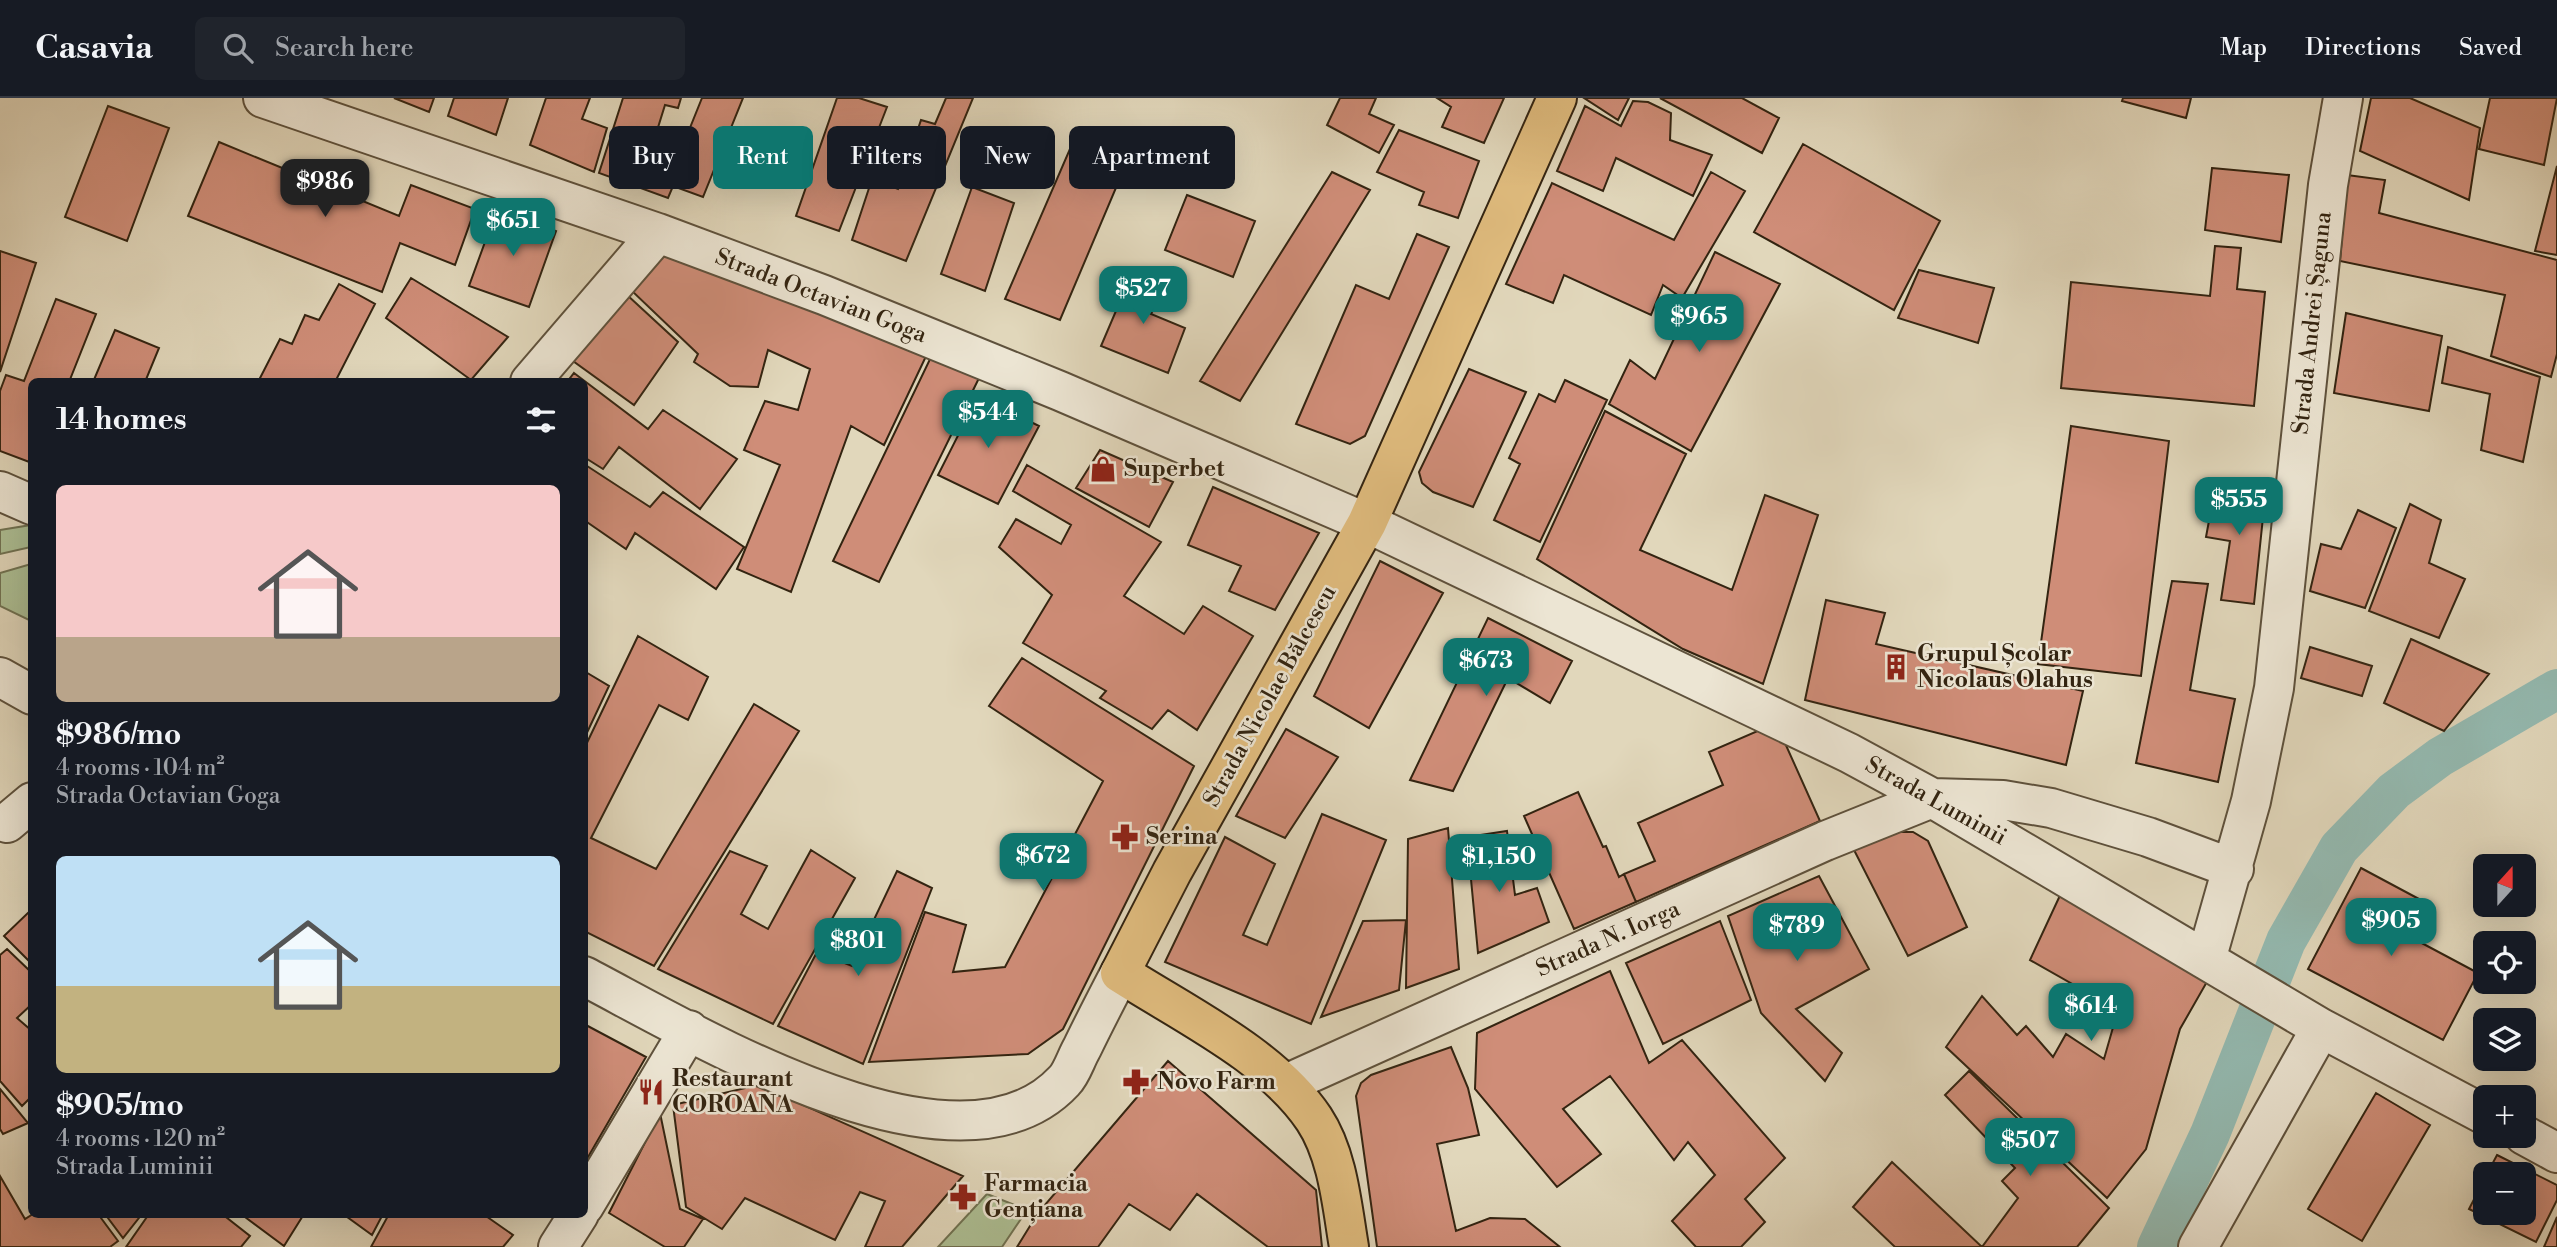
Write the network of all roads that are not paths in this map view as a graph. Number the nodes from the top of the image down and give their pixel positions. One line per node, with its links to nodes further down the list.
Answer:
1 (262, 98): 4 (street, Strada Octavian Goga)
2 (1557, 98): 8 (main road, Strada Nicolae Bălcescu)
3 (2343, 98): 12 (street, Strada Andrei Șaguna)
4 (658, 233): 5 (street); 8 (street, Strada Octavian Goga)
5 (533, 378)
6 (0, 491): 7 (street)
7 (28, 503)
8 (1367, 523): 11 (street, Strada Luminii); 14 (main road, Strada Nicolae Bălcescu)
9 (0, 677): 10 (street)
10 (28, 693)
11 (1932, 798): 12 (street); 13 (street, Strada Luminii); 18 (street, Strada N. Iorga)
12 (2234, 869): 13 (street, Strada Andrei Șaguna)
13 (2206, 960): 16 (street, Strada Luminii)
14 (1120, 973): 17 (street, Strada Nicolae Bălcescu); 18 (main road)
15 (588, 978): 17 (street, Strada Nicolae Bălcescu)
16 (2321, 1028): 19 (street, Strada Luminii); 24 (street)
17 (689, 1030): 22 (street)
18 (1286, 1084): 23 (main road)
19 (2473, 1109)
20 (2536, 1142): 21 (street)
21 (2557, 1153)
22 (588, 1199)
23 (1349, 1247)
24 (2199, 1247)

